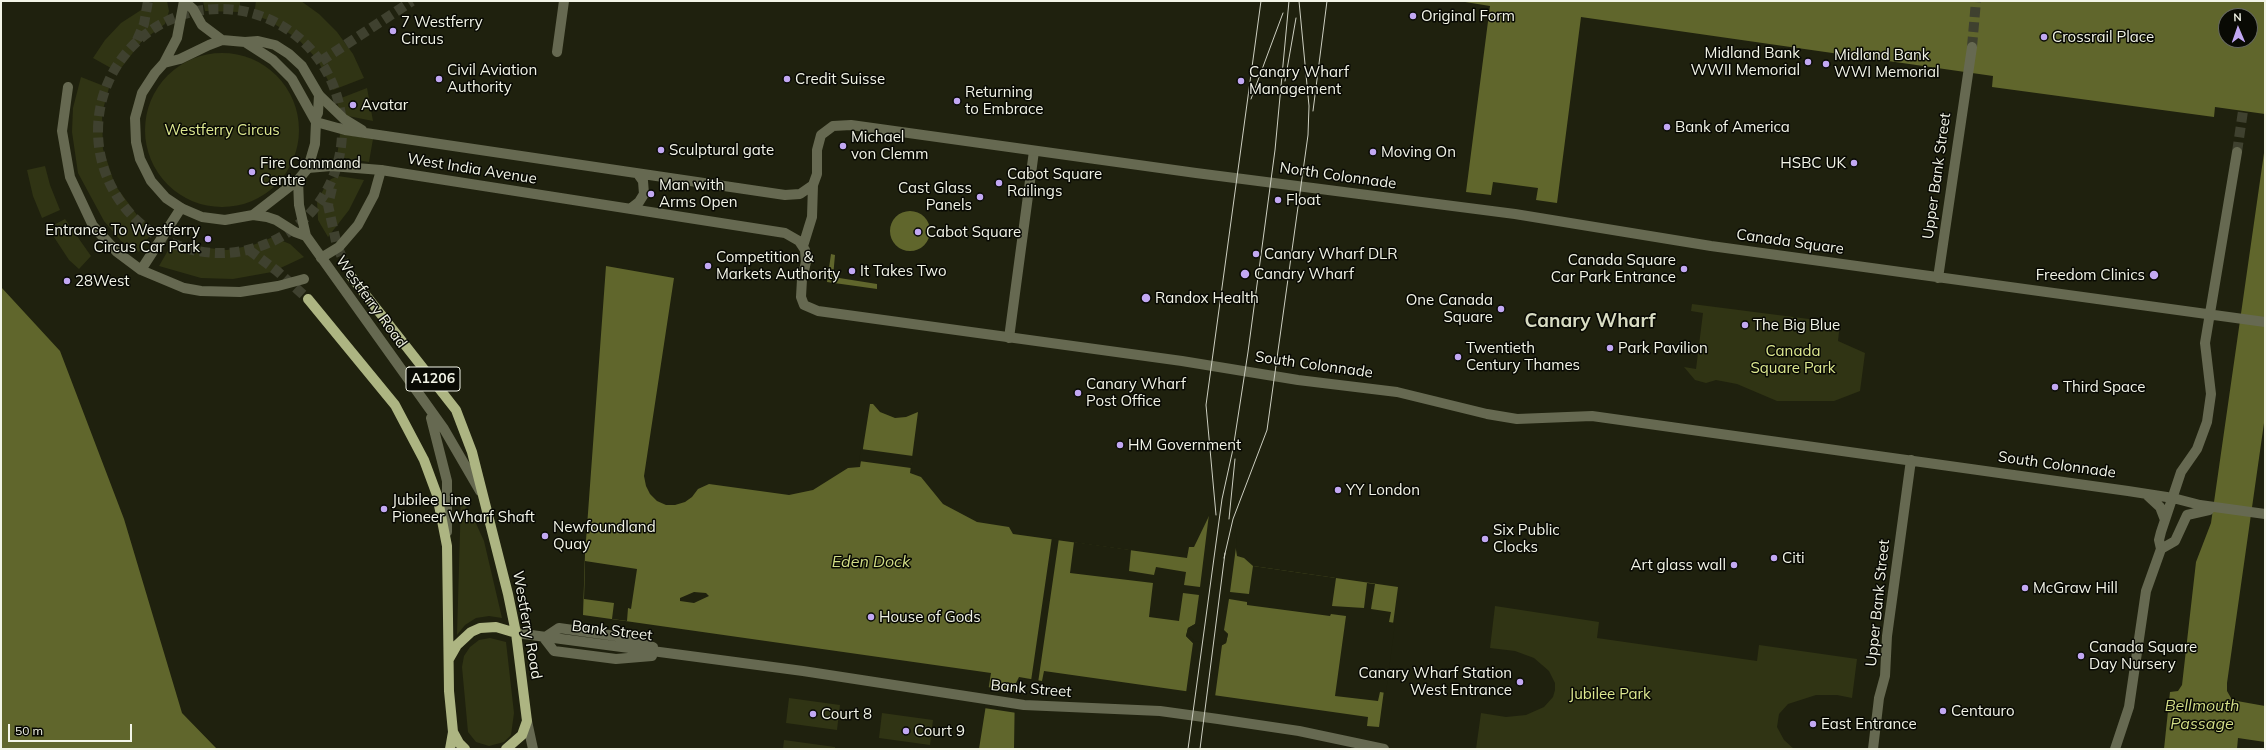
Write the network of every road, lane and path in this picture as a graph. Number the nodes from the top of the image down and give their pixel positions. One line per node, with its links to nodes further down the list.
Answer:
1 (184, 1): 3 (street); 7 (street)
2 (564, 1): 6 (street)
3 (222, 40): 4 (street); 7 (street)
4 (245, 42): 9 (street); 10 (street)
5 (1972, 47): 28 (street, Upper Bank Street)
6 (557, 52)
7 (164, 63): 19 (street)
8 (68, 87): 26 (street)
9 (320, 95): 10 (street); 11 (street, West India Avenue)
10 (316, 120): 11 (street, West India Avenue); 14 (street)
11 (363, 131): 16 (street, West India Avenue)
12 (1034, 151): 18 (street); 23 (street, North Colonnade); 33 (street)
13 (2237, 152): 31 (street)
14 (308, 168): 15 (street, West India Avenue); 17 (street)
15 (381, 170): 20 (street, West India Avenue); 25 (street)
16 (638, 174): 18 (street, West India Avenue); 20 (street)
17 (298, 180): 21 (street); 22 (street, Westferry Road)
18 (813, 185): 24 (street)
19 (181, 208): 21 (street); 26 (street)
20 (630, 209): 24 (street, West India Avenue)
21 (253, 215): 22 (street)
22 (306, 236): 25 (street, Westferry Road)
23 (1638, 236): 28 (street, Canada Square)
24 (803, 246): 33 (street)
25 (321, 258): 34 (street, Westferry Road)
26 (141, 270): 29 (street)
27 (350, 275): 38 (main road, Westferry Road / A1206)
28 (1938, 278): 31 (street)
29 (304, 279)
30 (308, 299): 42 (main road, Westferry Road / A1206)
31 (2209, 315): 32 (street); 37 (street)
32 (2265, 322)
33 (1009, 338): 35 (street, South Colonnade)
34 (426, 404): 38 (street, Westferry Road); 42 (street, Westferry Road)
35 (1911, 460): 36 (street, South Colonnade); 55 (street, Upper Bank Street)
36 (2146, 494): 37 (street, South Colonnade); 41 (street)
37 (2173, 498): 39 (street, South Colonnade); 41 (street)
38 (484, 500): 44 (main road, Westferry Road / A1206)
39 (2196, 508): 40 (street, South Colonnade); 43 (street)
40 (2265, 514)
41 (2165, 520): 43 (street)
42 (446, 546): 47 (main road, Westferry Road / A1206)
43 (2161, 549): 56 (street)
44 (516, 633): 45 (street); 47 (main road); 48 (main road, Westferry Road / A1206)
45 (544, 638): 46 (street, Bank Street); 46 (street, Bank Street)
46 (676, 654): 54 (street, Bank Street)
47 (448, 661): 49 (main road, Westferry Road / A1206)
48 (527, 721): 52 (main road); 53 (street)
49 (453, 732): 50 (main road, Westferry Road / A1206); 51 (main road)
50 (450, 749)
51 (466, 749)
52 (506, 749)
53 (533, 749)
54 (1384, 749)
55 (1874, 749)
56 (2115, 749)

